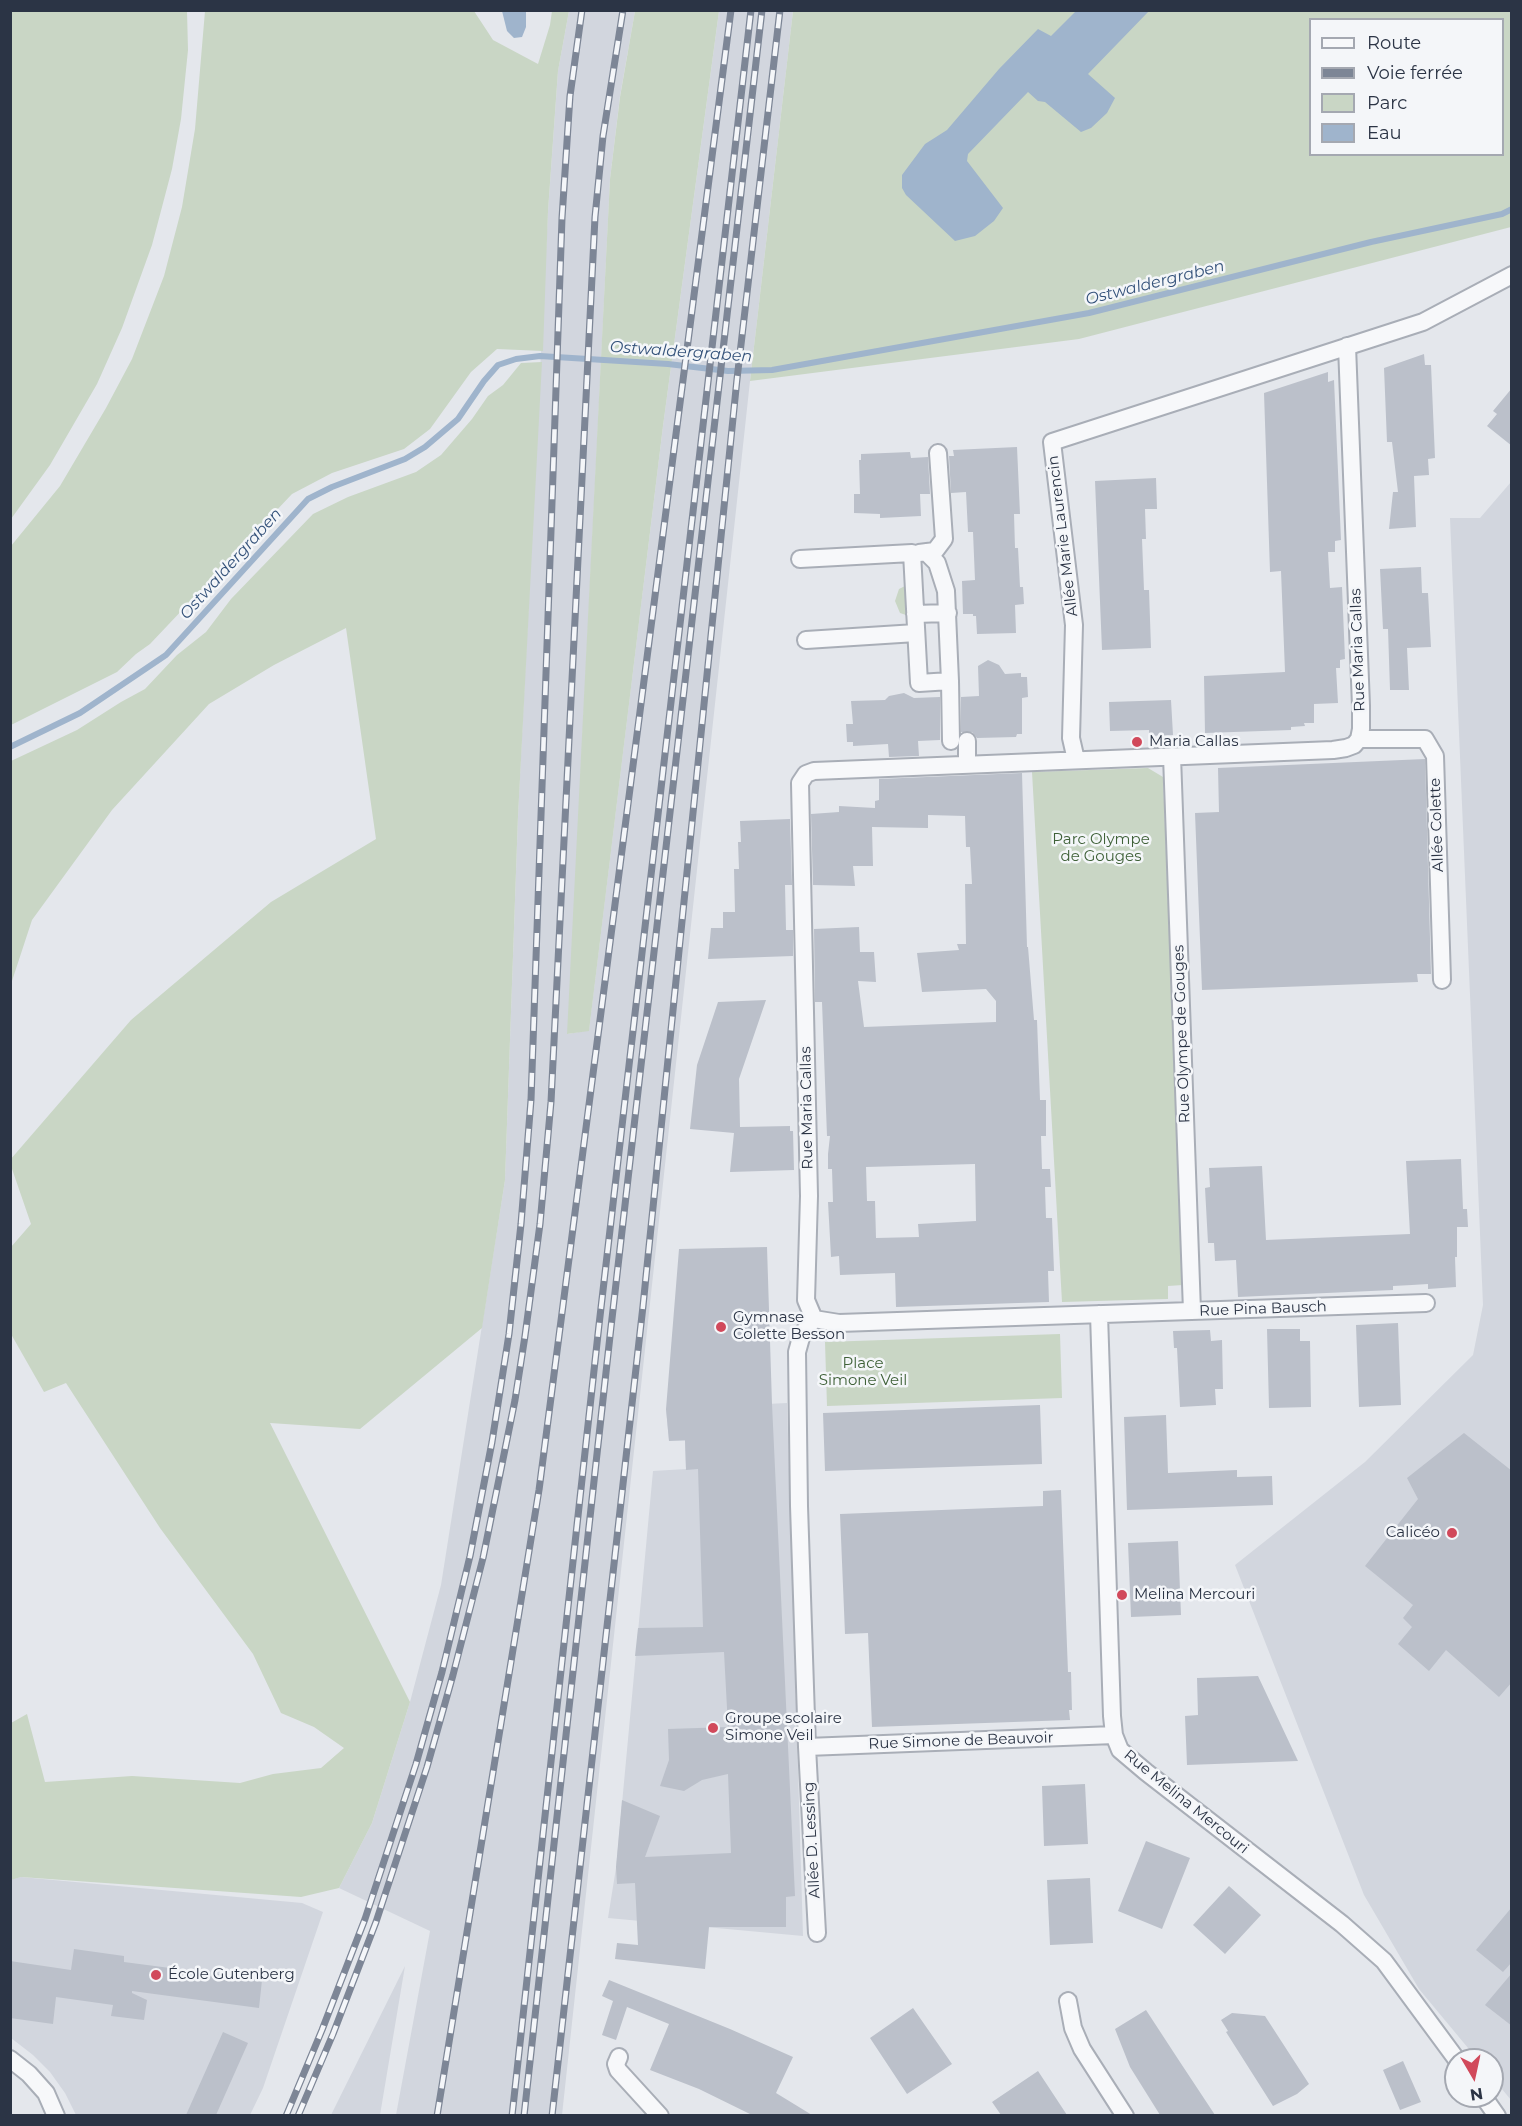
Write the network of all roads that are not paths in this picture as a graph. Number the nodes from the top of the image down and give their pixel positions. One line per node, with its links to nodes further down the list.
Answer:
1 (1512, 275): 2 (street)
2 (1347, 346): 11 (street, Rue Maria Callas); 13 (street, Allée Marie Laurencin)
3 (938, 453): 4 (street)
4 (919, 553): 5 (street); 6 (street); 7 (street)
5 (800, 559)
6 (948, 613): 7 (street); 10 (street)
7 (915, 614): 8 (street)
8 (916, 633): 9 (street); 10 (street)
9 (806, 640)
10 (950, 681): 14 (street)
11 (1359, 739): 12 (street, Rue Maria Callas); 15 (street, Allée Colette)
12 (1172, 756): 13 (street, Rue Maria Callas); 17 (street, Rue Olympe de Gouges)
13 (1076, 760): 14 (street, Rue Maria Callas)
14 (968, 764): 19 (street, Rue Maria Callas)
15 (1442, 980)
16 (1426, 1303): 17 (street, Rue Pina Bausch)
17 (1191, 1311): 18 (street, Rue Pina Bausch)
18 (1099, 1314): 19 (street); 20 (street, Rue Melina Mercouri)
19 (814, 1319): 21 (street, Allée D. Lessing)
20 (1114, 1735): 21 (street, Rue Simone de Beauvoir); 24 (street, Rue Melina Mercouri)
21 (807, 1747): 22 (street, Allée D. Lessing)
22 (817, 1934)
23 (1068, 2001): 29 (street)
24 (1448, 2048)
25 (619, 2057): 28 (street)
26 (10, 2059): 27 (street)
27 (56, 2115)
28 (660, 2115)
29 (1125, 2115)

